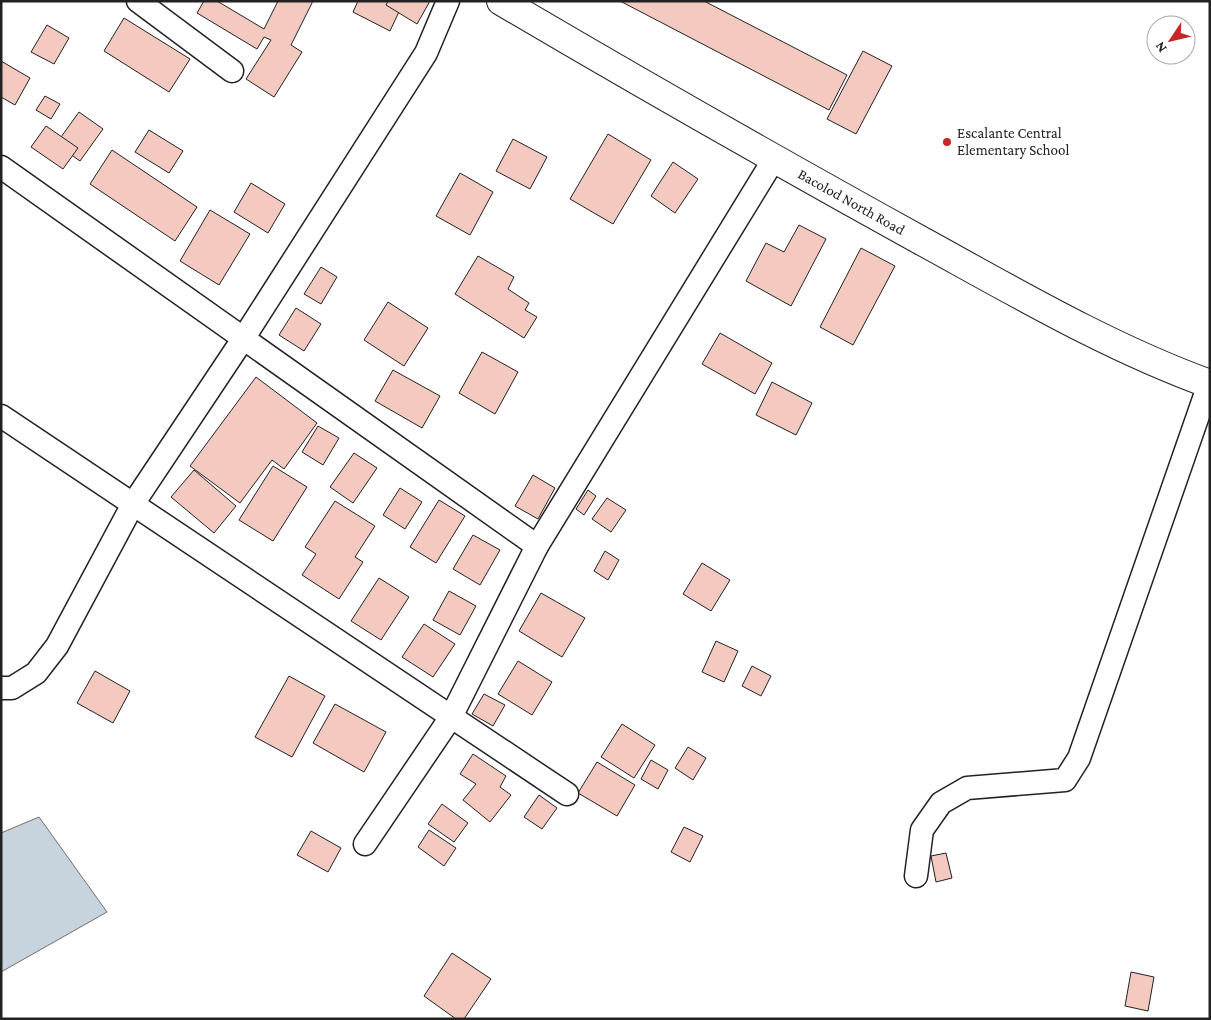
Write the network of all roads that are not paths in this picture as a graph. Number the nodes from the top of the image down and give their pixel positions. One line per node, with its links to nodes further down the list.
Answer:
1 (138, 1): 4 (street)
2 (448, 1): 7 (street)
3 (501, 1): 5 (highway, Bacolod North Road)
4 (232, 71)
5 (774, 159): 8 (highway, Bacolod North Road); 11 (street)
6 (1, 167): 7 (street)
7 (243, 339): 10 (street); 11 (street)
8 (1209, 384): 16 (street)
9 (1, 416): 10 (street)
10 (134, 504): 12 (street); 13 (street)
11 (537, 546): 13 (street)
12 (1, 688)
13 (451, 717): 14 (street); 15 (street)
14 (567, 794)
15 (365, 844)
16 (916, 876)

